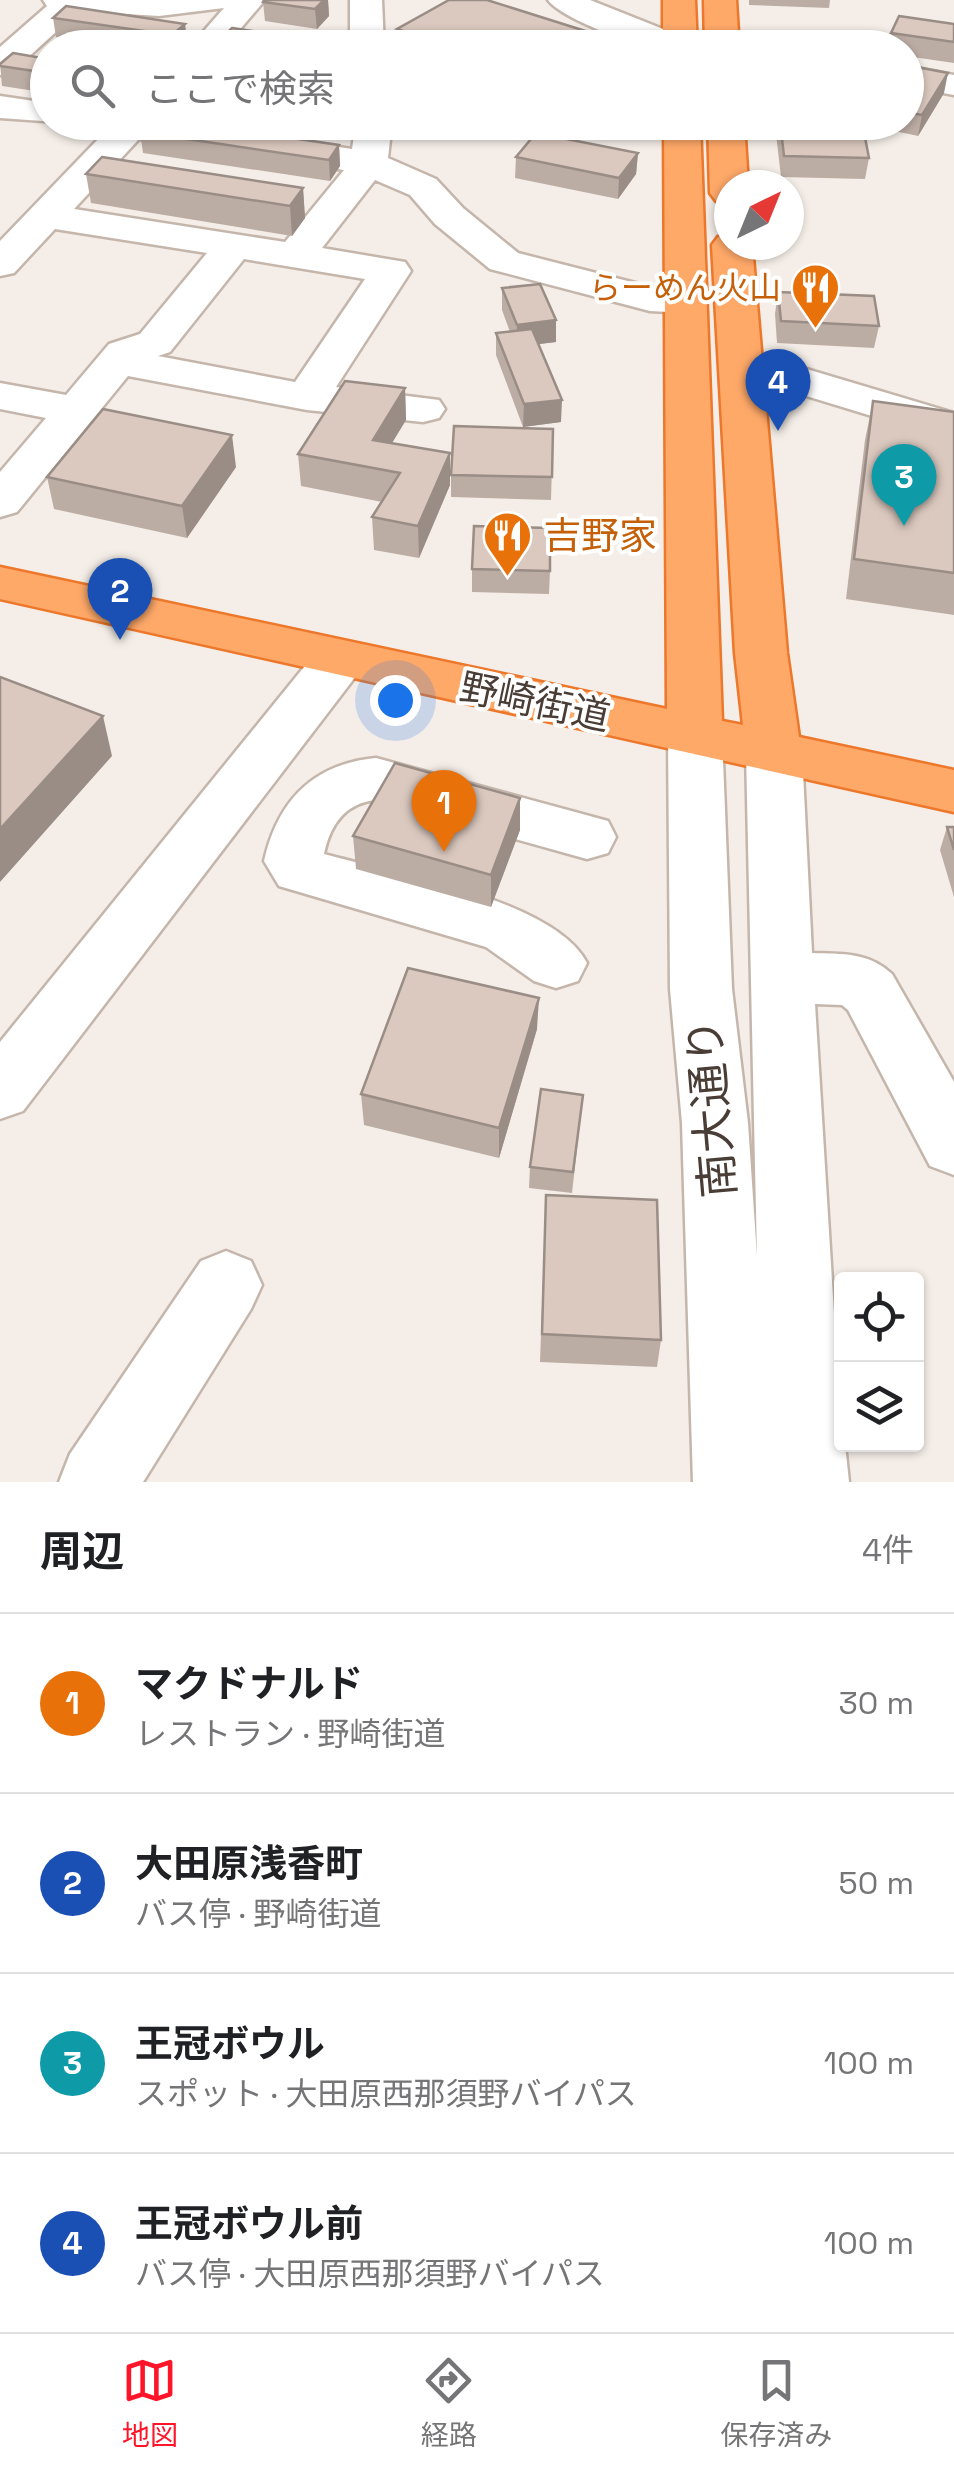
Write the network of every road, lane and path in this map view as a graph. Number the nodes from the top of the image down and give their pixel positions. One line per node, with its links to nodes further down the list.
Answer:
1 (218, 0): 7 (street)
2 (249, 0): 9 (street)
3 (366, 0): 10 (street)
4 (564, 0): 11 (street)
5 (679, 0): 12 (highway)
6 (720, 0): 13 (highway)
7 (64, 2): 8 (street)
8 (36, 30)
9 (221, 30)
10 (367, 30)
11 (637, 30)
12 (685, 30)
13 (721, 30)
14 (30, 35): 15 (street)
15 (0, 65)
16 (924, 79): 17 (street)
17 (954, 85)
18 (0, 106): 19 (street)
19 (30, 111)
20 (109, 140): 27 (street)
21 (223, 140): 25 (street)
22 (372, 140): 25 (street)
23 (683, 140): 32 (highway)
24 (727, 140): 26 (highway)
25 (369, 163): 29 (street); 32 (street)
26 (728, 170)
27 (47, 216): 28 (street); 31 (street)
28 (234, 246): 29 (street); 33 (street)
29 (295, 256): 36 (street)
30 (733, 260): 34 (highway)
31 (0, 264)
32 (687, 301): 43 (highway)
33 (117, 361): 36 (street); 38 (street)
34 (743, 362): 39 (street); 44 (highway)
35 (0, 396): 38 (street)
36 (306, 397): 37 (street)
37 (423, 409)
38 (76, 410): 40 (street)
39 (954, 427)
40 (0, 502)
41 (0, 583): 42 (highway, 野崎街道)
42 (340, 659): 43 (highway, 野崎街道); 49 (street)
43 (695, 734): 44 (highway, 野崎街道); 53 (street, 南大通り)
44 (774, 752): 45 (highway, 野崎街道); 48 (street, 南大通り)
45 (954, 791)
46 (587, 837): 47 (street)
47 (556, 963)
48 (780, 978): 50 (street); 54 (street, 南大通り)
49 (0, 1091)
50 (954, 1145)
51 (226, 1285): 52 (street)
52 (98, 1482)
53 (732, 1482)
54 (810, 1482)

